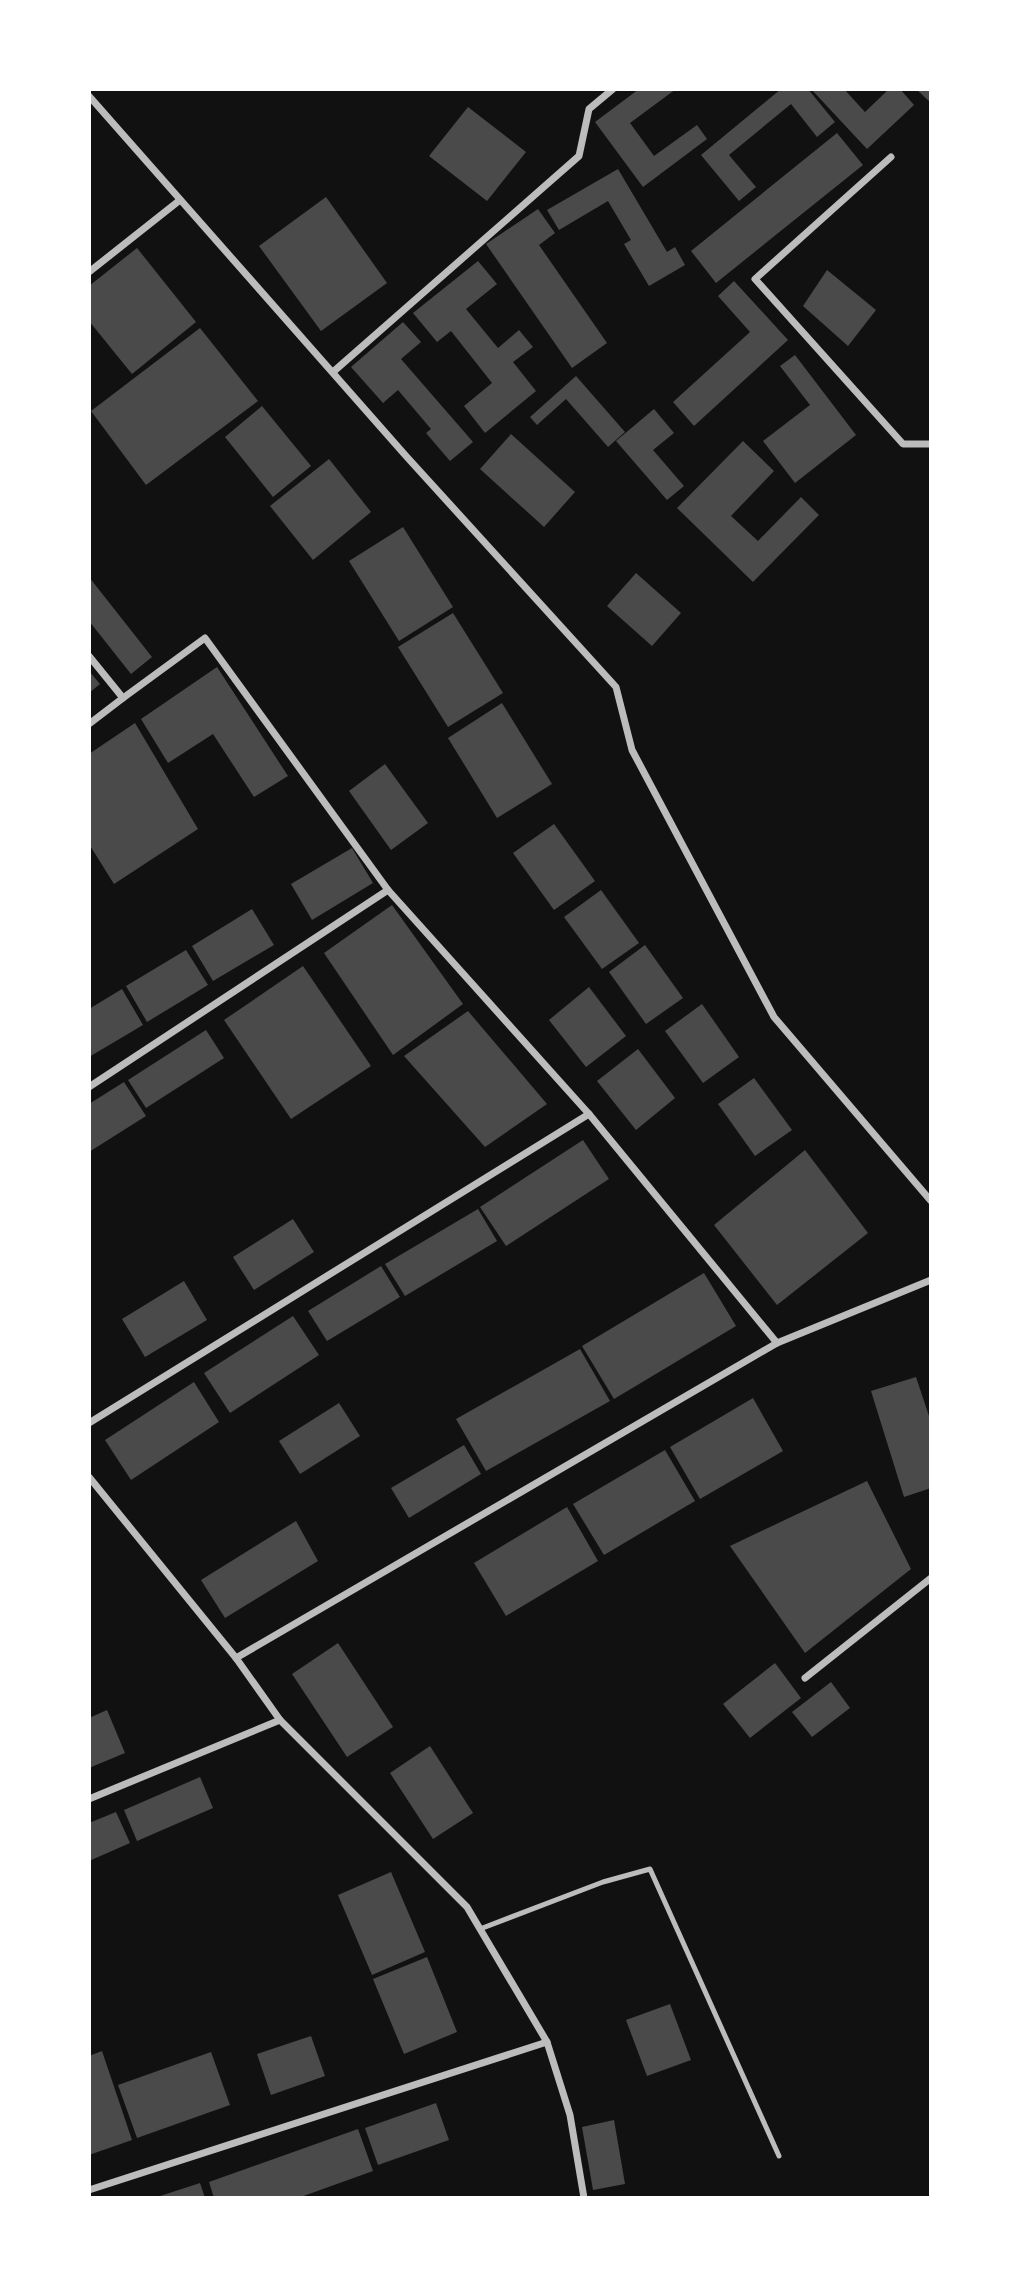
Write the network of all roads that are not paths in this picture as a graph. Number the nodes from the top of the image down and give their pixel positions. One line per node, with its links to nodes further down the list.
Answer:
1 (613, 89): 6 (street)
2 (89, 96): 4 (street)
3 (891, 157): 7 (street)
4 (180, 200): 5 (street); 6 (street)
5 (89, 272)
6 (334, 372): 14 (street)
7 (931, 444)
8 (89, 656): 9 (street)
9 (123, 698): 10 (street); 11 (street)
10 (89, 724)
11 (388, 890): 12 (street); 13 (street)
12 (89, 1087)
13 (589, 1114): 16 (street); 17 (street)
14 (931, 1201)
15 (931, 1280): 16 (street)
16 (777, 1343): 20 (street)
17 (89, 1423)
18 (89, 1478): 20 (street)
19 (931, 1578): 21 (street)
20 (236, 1658): 22 (street)
21 (805, 1678)
22 (280, 1720): 23 (street); 24 (street)
23 (89, 1798)
24 (480, 1929): 25 (street); 26 (lane)
25 (547, 2042): 27 (street); 28 (street)
26 (779, 2156)
27 (89, 2190)
28 (584, 2198)

